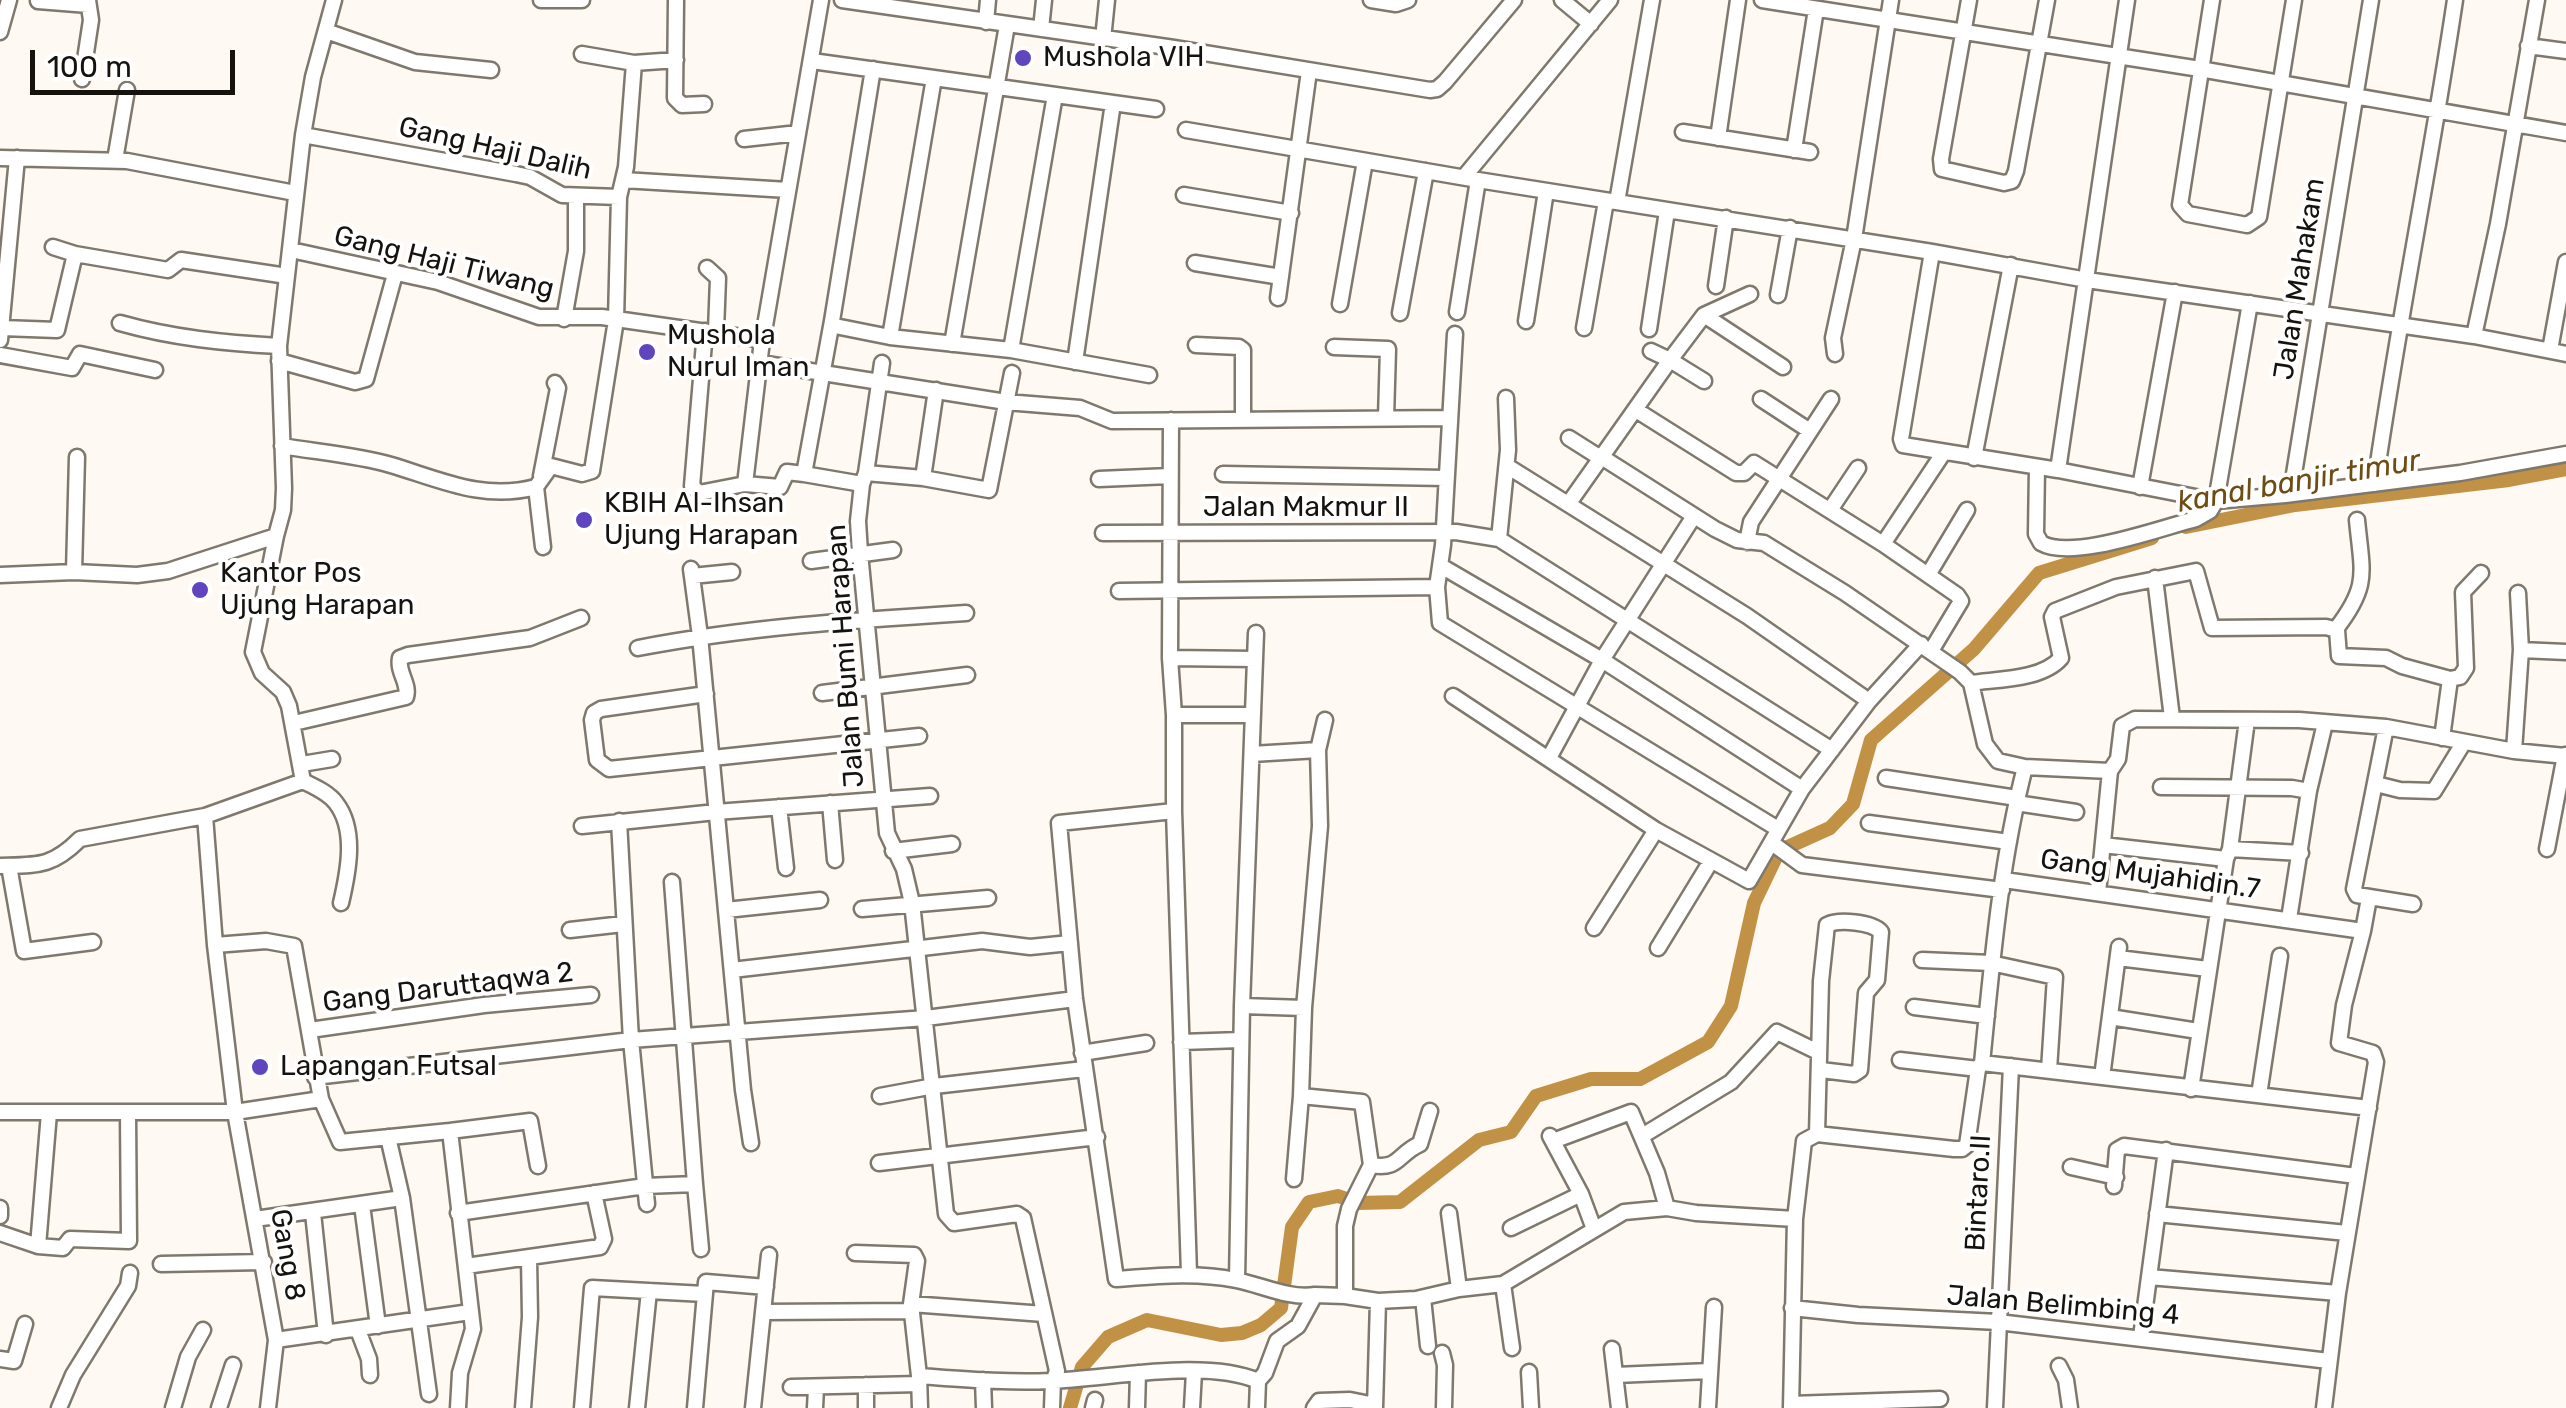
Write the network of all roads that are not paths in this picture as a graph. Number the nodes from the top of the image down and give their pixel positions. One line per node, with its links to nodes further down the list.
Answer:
1 (9, 0): 39 (street)
2 (38, 0): 29 (street)
3 (334, 0): 38 (street)
4 (541, 0): 5 (street)
5 (582, 0)
6 (676, 0): 47 (street)
7 (821, 0): 48 (street)
8 (842, 0): 30 (street)
9 (988, 0): 34 (street)
10 (1044, 0): 37 (street)
11 (1107, 0): 41 (street)
12 (1371, 0): 13 (street)
13 (1408, 0)
14 (1514, 0): 53 (street)
15 (1562, 0): 35 (street)
16 (1610, 0): 35 (street)
17 (1652, 0): 87 (street)
18 (1738, 0): 71 (street)
19 (1762, 0): 32 (street)
20 (1892, 0): 33 (street)
21 (1969, 0): 40 (street)
22 (2047, 0): 42 (street)
23 (2127, 0): 46 (street)
24 (2212, 0): 50 (street)
25 (2294, 0): 56 (street)
26 (2371, 0): 60 (street, Jalan Mahakam)
27 (2455, 0): 64 (street)
28 (2537, 0): 43 (street)
29 (88, 3): 55 (street)
30 (878, 3): 31 (street)
31 (930, 7): 34 (street)
32 (1816, 9): 33 (street); 71 (street)
33 (1888, 20): 40 (street); 92 (street)
34 (986, 22): 36 (street)
35 (1591, 24): 79 (street)
36 (1007, 25): 37 (street); 57 (street)
37 (1041, 29): 41 (street)
38 (326, 31): 51 (street); 70 (street)
39 (0, 32)
40 (1964, 34): 42 (street); 42 (street)
41 (1102, 39): 53 (street)
42 (2040, 45): 46 (street)
43 (2528, 46): 44 (street); 65 (street)
44 (2566, 51)
45 (582, 54): 49 (street)
46 (2118, 56): 50 (street); 104 (street)
47 (676, 60): 49 (street); 62 (street)
48 (812, 61): 52 (street); 68 (street)
49 (634, 63): 80 (street)
50 (2200, 69): 56 (street); 56 (street)
51 (491, 70)
52 (872, 70): 54 (street); 118 (street)
53 (1309, 71): 73 (street)
54 (934, 78): 57 (street); 128 (street)
55 (82, 79)
56 (2280, 84): 60 (street)
57 (996, 86): 59 (street); 130 (street)
58 (128, 90): 76 (street)
59 (1056, 95): 61 (street); 133 (street)
60 (2355, 98): 64 (street); 115 (street, Jalan Mahakam)
61 (1113, 103): 63 (street); 141 (street)
62 (704, 104)
63 (1156, 108)
64 (2438, 110): 65 (street); 121 (street)
65 (2514, 123): 69 (street); 127 (street)
66 (1186, 130): 73 (street)
67 (1682, 132): 71 (street)
68 (798, 133): 72 (street); 81 (street)
69 (2566, 133)
70 (303, 134): 83 (street); 86 (street, Gang Haji Dalih)
71 (1718, 138)
72 (744, 139)
73 (1300, 148): 77 (street); 89 (street)
74 (0, 158): 75 (street)
75 (17, 158): 76 (street); 125 (street)
76 (115, 160): 83 (street)
77 (1364, 160): 78 (street); 111 (street)
78 (1426, 171): 79 (street); 113 (street)
79 (1471, 179): 82 (street); 112 (street)
80 (622, 180): 81 (street); 85 (street)
81 (788, 190): 129 (street)
82 (1546, 190): 87 (street); 119 (street)
83 (295, 192): 94 (street)
84 (1184, 195): 89 (street)
85 (618, 196): 86 (street, Gang Haji Dalih); 117 (street)
86 (576, 197): 116 (street)
87 (1611, 201): 88 (street); 122 (street)
88 (1667, 211): 90 (street); 123 (street)
89 (1290, 213): 103 (street)
90 (1726, 218): 91 (street); 105 (street)
91 (1790, 228): 92 (street); 108 (street)
92 (1854, 239): 95 (street); 137 (street)
93 (52, 247): 96 (street)
94 (291, 250): 101 (street, Gang Haji Tiwang); 102 (street)
95 (1932, 252): 99 (street); 165 (street)
96 (75, 254): 102 (street); 125 (street)
97 (2566, 262): 134 (street)
98 (1195, 263): 103 (street)
99 (2011, 265): 104 (street); 169 (street)
100 (707, 268): 124 (street)
101 (395, 274): 116 (street, Gang Haji Tiwang); 136 (street)
102 (288, 276): 136 (street)
103 (1280, 277): 109 (street)
104 (2087, 280): 106 (street); 173 (street)
105 (1716, 286)
106 (2175, 292): 110 (street); 185 (street)
107 (1750, 294): 114 (street)
108 (1778, 295)
109 (1278, 298)
110 (2250, 303): 115 (street); 187 (street)
111 (1340, 304)
112 (1458, 312)
113 (1400, 313)
114 (1704, 315): 140 (street); 144 (street)
115 (2321, 316): 121 (street); 186 (street, Jalan Mahakam)
116 (564, 319): 117 (street, Gang Haji Tiwang)
117 (616, 320): 124 (street, Gang Haji Tiwang); 182 (street)
118 (832, 320): 128 (street); 146 (street)
119 (1526, 321)
120 (120, 323): 136 (street)
121 (2397, 327): 127 (street); 184 (street)
122 (1584, 328)
123 (1649, 329)
124 (710, 331): 129 (street, Gang Haji Tiwang); 183 (street)
125 (1, 334)
126 (1455, 334): 160 (street)
127 (2474, 336): 134 (street)
128 (890, 338): 130 (street)
129 (762, 340): 143 (street)
130 (952, 344): 133 (street)
131 (1196, 345): 158 (street)
132 (1334, 348): 159 (street)
133 (1012, 350): 141 (street)
134 (2550, 350): 138 (street)
135 (1651, 351): 140 (street)
136 (279, 353): 164 (street)
137 (1835, 354)
138 (2566, 354)
139 (0, 355): 145 (street)
140 (1670, 360): 150 (street); 157 (street)
141 (1075, 362): 148 (street)
142 (882, 363): 149 (street, Jalan Bumi Harapan)
143 (760, 364): 146 (street); 183 (street)
144 (1783, 367)
145 (155, 370)
146 (821, 372): 149 (street); 174 (street)
147 (1012, 373): 156 (street)
148 (1149, 374)
149 (878, 380): 152 (street); 181 (street, Jalan Bumi Harapan)
150 (1704, 381)
151 (555, 383): 182 (street)
152 (936, 390): 156 (street); 177 (street)
153 (1506, 398): 170 (street)
154 (1762, 399): 162 (street)
155 (1831, 399): 162 (street)
156 (1006, 402): 161 (street); 177 (street)
157 (1636, 410): 167 (street); 180 (street)
158 (1243, 418): 159 (street); 161 (street)
159 (1386, 418): 160 (street)
160 (1450, 418): 179 (street)
161 (1171, 420): 176 (street)
162 (1810, 431): 180 (street)
163 (1569, 438): 167 (street)
164 (282, 446): 182 (street); 196 (street)
165 (1944, 452): 169 (street); 199 (street)
166 (2566, 454): 184 (street)
167 (1600, 456): 188 (street); 191 (street)
168 (77, 457): 206 (street)
169 (1974, 458): 171 (street)
170 (1507, 466): 188 (street); 197 (street)
171 (2036, 467): 173 (street); 187 (street)
172 (1858, 468): 189 (street)
173 (2058, 470): 185 (street)
174 (804, 474): 181 (street); 183 (street)
175 (1223, 474): 179 (street)
176 (1170, 476): 178 (street); 194 (street)
177 (923, 478): 181 (street)
178 (1099, 478)
179 (1446, 478): 195 (street)
180 (1779, 478): 189 (street); 198 (street)
181 (864, 479): 202 (street, Jalan Bumi Harapan)
182 (538, 484): 200 (street)
183 (745, 484)
184 (2375, 484): 186 (street)
185 (2140, 487): 187 (street)
186 (2285, 495): 187 (street)
187 (2216, 501)
188 (1569, 503): 204 (street)
189 (1830, 510): 199 (street)
190 (1967, 510): 210 (street)
191 (1694, 516): 198 (street); 204 (street)
192 (2356, 520): 220 (street)
193 (1102, 533): 194 (street, Jalan Makmur II)
194 (1169, 533): 195 (street, Jalan Makmur II); 214 (street)
195 (1443, 533): 197 (street, Jalan Makmur II); 205 (street)
196 (276, 536): 206 (street); 244 (street)
197 (1500, 539): 219 (street)
198 (1746, 542): 225 (street)
199 (1883, 544): 210 (street)
200 (543, 547)
201 (893, 550): 202 (street)
202 (860, 553): 203 (street); 218 (street, Jalan Bumi Harapan)
203 (810, 561)
204 (1664, 564): 219 (street); 237 (street)
205 (1441, 566): 212 (street); 229 (street)
206 (74, 572): 209 (street)
207 (732, 572): 222 (street)
208 (2481, 574): 232 (street)
209 (0, 575)
210 (1928, 575): 225 (street)
211 (2154, 578): 220 (street); 231 (street); 241 (street)
212 (1437, 587): 214 (street); 238 (street)
213 (1119, 591): 214 (street)
214 (1170, 591): 227 (street)
215 (2518, 593): 224 (street)
216 (966, 613): 218 (street)
217 (581, 618): 244 (street)
218 (865, 619): 222 (street); 233 (street, Jalan Bumi Harapan)
219 (1627, 620): 229 (street); 252 (street)
220 (2336, 630): 232 (street)
221 (1256, 633): 228 (street)
222 (700, 636): 223 (street); 235 (street)
223 (638, 648)
224 (2521, 650): 226 (street); 253 (street)
225 (1932, 651): 231 (street); 237 (street)
226 (2566, 652)
227 (1170, 658): 228 (street); 240 (street)
228 (1255, 658): 239 (street)
229 (1602, 660): 238 (street); 267 (street)
230 (967, 675): 233 (street)
231 (1965, 678): 260 (street)
232 (2450, 680): 248 (street)
233 (872, 686): 234 (street); 249 (street, Jalan Bumi Harapan)
234 (822, 692)
235 (706, 694): 256 (street); 256 (street)
236 (1453, 696): 257 (street)
237 (1870, 700): 252 (street)
238 (1577, 706): 257 (street); 282 (street)
239 (1253, 715): 240 (street); 254 (street)
240 (1174, 716): 274 (street)
241 (2172, 718): 243 (street); 261 (street)
242 (1326, 720): 251 (street)
243 (2247, 720): 245 (street); 266 (street)
244 (294, 723): 259 (street)
245 (2325, 723): 246 (street); 268 (street)
246 (2386, 727): 248 (street); 264 (street)
247 (918, 736): 249 (street)
248 (2442, 738): 250 (street)
249 (877, 741): 256 (street); 271 (street, Jalan Bumi Harapan)
250 (2464, 742): 253 (street); 264 (street)
251 (1318, 750): 254 (street); 325 (street)
252 (1832, 750): 267 (street)
253 (2514, 751): 255 (street)
254 (1252, 754): 323 (street)
255 (2566, 755): 286 (street)
256 (710, 758): 275 (street)
257 (1549, 758): 281 (street)
258 (332, 759): 259 (street)
259 (302, 764): 263 (street)
260 (2025, 768): 261 (street); 270 (street)
261 (2110, 771): 285 (street)
262 (1886, 778): 270 (street)
263 (303, 781): 277 (street); 300 (street)
264 (2376, 784): 298 (street)
265 (2161, 787): 266 (street)
266 (2236, 788): 268 (street); 289 (street)
267 (1802, 790): 282 (street)
268 (2309, 791): 288 (street)
269 (930, 796): 271 (street)
270 (2017, 801): 276 (street); 283 (street)
271 (882, 802): 272 (street, Jalan Bumi Harapan); 287 (street, Jalan Bumi Harapan)
272 (830, 803): 273 (street, Jalan Bumi Harapan); 290 (street)
273 (779, 807): 275 (street, Jalan Bumi Harapan); 293 (street)
274 (1174, 810): 312 (street); 336 (street)
275 (716, 812): 278 (street, Jalan Bumi Harapan); 305 (street)
276 (2076, 812)
277 (205, 816): 292 (street); 313 (street, Gang 8)
278 (619, 821): 280 (street, Jalan Bumi Harapan); 307 (street)
279 (1869, 824): 283 (street)
280 (582, 826)
281 (1656, 830): 291 (street); 308 (street)
282 (1776, 840): 291 (street); 295 (street, Gang Mujahidin.7)
283 (2009, 842): 295 (street)
284 (952, 844): 287 (street)
285 (2104, 845): 289 (street); 296 (street)
286 (2548, 849)
287 (893, 851): 301 (street, Jalan Bumi Harapan)
288 (2301, 852): 289 (street); 306 (street)
289 (2228, 854): 304 (street)
290 (836, 860)
291 (1711, 860): 315 (street)
292 (4, 866): 311 (street)
293 (786, 868)
294 (672, 882): 332 (street)
295 (2003, 885): 296 (street, Gang Mujahidin.7); 318 (street)
296 (2098, 893): 304 (street, Gang Mujahidin.7)
297 (988, 898): 301 (street)
298 (2369, 898): 302 (street); 310 (street)
299 (820, 900): 305 (street)
300 (341, 903)
301 (912, 904): 303 (street); 314 (street, Jalan Bumi Harapan)
302 (2413, 904)
303 (862, 909)
304 (2218, 909): 306 (street, Gang Mujahidin.7); 320 (street)
305 (726, 910): 319 (street)
306 (2290, 919): 310 (street, Gang Mujahidin.7)
307 (624, 924): 309 (street); 333 (street)
308 (1594, 928)
309 (570, 930)
310 (2363, 931): 352 (street)
311 (93, 942)
312 (1070, 942): 314 (street); 322 (street)
313 (215, 945): 329 (street); 355 (street, Gang 8)
314 (914, 947): 319 (street); 328 (street, Jalan Bumi Harapan)
315 (1658, 948)
316 (2280, 956): 348 (street)
317 (1922, 960): 318 (street)
318 (1991, 964): 326 (street); 343 (street)
319 (732, 970): 331 (street)
320 (2208, 970): 327 (street); 330 (street)
321 (591, 995): 329 (street, Gang Daruttaqwa 2)
322 (1075, 1000): 328 (street); 339 (street)
323 (1242, 1006): 325 (street); 334 (street)
324 (1914, 1007): 326 (street)
325 (1304, 1008): 350 (street)
326 (1987, 1016): 340 (street)
327 (2110, 1017): 330 (street); 345 (street)
328 (926, 1018): 331 (street); 346 (street, Jalan Bumi Harapan)
329 (310, 1030): 344 (street)
330 (2198, 1031): 347 (street)
331 (738, 1033): 332 (street); 363 (street)
332 (684, 1038): 333 (street); 372 (street)
333 (631, 1040): 344 (street); 373 (street)
334 (1241, 1040): 336 (street); 403 (street)
335 (1146, 1042): 339 (street)
336 (1181, 1042): 401 (street)
337 (1818, 1052): 342 (street); 342 (street); 360 (street)
338 (1900, 1060): 340 (street)
339 (1083, 1061): 346 (street); 362 (street)
340 (1980, 1066): 341 (street); 359 (street)
341 (2011, 1066): 343 (street); 421 (street, Bintaro.II)
342 (1821, 1070): 359 (street)
343 (2049, 1070): 345 (street)
344 (315, 1077): 351 (street)
345 (2102, 1077): 347 (street)
346 (934, 1086): 349 (street); 365 (street, Jalan Bumi Harapan)
347 (2191, 1089): 348 (street)
348 (2259, 1095): 352 (street)
349 (880, 1096)
350 (1301, 1096): 367 (street); 371 (street)
351 (320, 1099): 355 (street); 361 (street)
352 (2368, 1108): 370 (street)
353 (1430, 1111): 367 (street)
354 (0, 1112): 356 (street)
355 (235, 1112): 357 (street); 386 (street, Gang 8)
356 (49, 1113): 357 (street); 392 (street)
357 (128, 1114): 392 (street)
358 (450, 1131): 361 (street); 368 (street); 382 (street)
359 (1817, 1134): 387 (street)
360 (1642, 1136): 375 (street); 380 (street)
361 (388, 1137): 376 (street)
362 (1097, 1137): 365 (street); 401 (street)
363 (751, 1143)
364 (2166, 1150): 369 (street); 370 (street); 384 (street)
365 (940, 1157): 366 (street); 419 (street, Jalan Bumi Harapan)
366 (879, 1163)
367 (1371, 1165): 411 (street)
368 (538, 1166)
369 (2071, 1167)
370 (2356, 1176): 391 (street)
371 (1294, 1179)
372 (695, 1184): 373 (street); 393 (street)
373 (645, 1186): 374 (street); 377 (street)
374 (594, 1193): 382 (street); 396 (street)
375 (1582, 1194): 388 (street); 389 (street)
376 (402, 1198): 378 (street); 420 (street)
377 (646, 1204)
378 (362, 1205): 381 (street); 423 (street)
379 (0, 1208): 385 (street)
380 (1667, 1208): 387 (street); 389 (street)
381 (313, 1213): 386 (street); 426 (street)
382 (458, 1213): 399 (street)
383 (1449, 1213): 407 (street)
384 (2157, 1214): 391 (street); 402 (street)
385 (0, 1216)
386 (256, 1219): 397 (street, Gang 8)
387 (1795, 1220): 416 (street)
388 (1510, 1228)
389 (1594, 1229): 404 (street)
390 (0, 1233): 392 (street)
391 (2347, 1233): 409 (street)
392 (38, 1246)
393 (701, 1248)
394 (855, 1253): 415 (street)
395 (769, 1255): 405 (street)
396 (528, 1258): 399 (street); 459 (street)
397 (264, 1262): 398 (street); 428 (street, Gang 8)
398 (161, 1264)
399 (466, 1266): 417 (street)
400 (130, 1273): 454 (street)
401 (1189, 1274): 403 (street)
402 (2149, 1277): 409 (street); 427 (street)
403 (1237, 1280): 410 (street)
404 (1503, 1284): 407 (street); 430 (street)
405 (766, 1287): 406 (street); 418 (street)
406 (705, 1288): 408 (street); 462 (street)
407 (1459, 1289): 412 (street)
408 (650, 1291): 460 (street); 461 (street)
409 (2338, 1294): 434 (street)
410 (1307, 1296): 411 (street); 446 (street)
411 (1345, 1296): 413 (street)
412 (1423, 1298): 413 (street); 429 (street)
413 (1378, 1301): 452 (street)
414 (1714, 1306): 437 (street)
415 (912, 1308): 418 (street); 419 (street); 443 (street)
416 (1792, 1308): 421 (street, Jalan Belimbing 4); 453 (street)
417 (470, 1312): 420 (street); 458 (street)
418 (763, 1312): 463 (street)
419 (1044, 1314): 445 (street)
420 (417, 1320): 423 (street); 450 (street)
421 (1998, 1322): 427 (street, Jalan Belimbing 4); 477 (street, Bintaro.II)
422 (25, 1324): 433 (street)
423 (378, 1326): 425 (street)
424 (203, 1330): 455 (street)
425 (358, 1330): 426 (street); 441 (street)
426 (326, 1335): 428 (street)
427 (2141, 1337): 434 (street, Jalan Belimbing 4)
428 (276, 1340): 457 (street, Gang 8)
429 (1428, 1346)
430 (1512, 1348)
431 (1612, 1349): 442 (street)
432 (1442, 1353): 473 (street)
433 (0, 1359)
434 (2329, 1361): 479 (street)
435 (233, 1365): 456 (street)
436 (2059, 1366): 478 (street)
437 (1709, 1371): 442 (street); 476 (street)
438 (1194, 1372): 440 (street); 446 (street); 470 (street)
439 (1528, 1372): 474 (street)
440 (1138, 1373): 445 (street); 469 (street)
441 (370, 1375)
442 (1616, 1375): 475 (street)
443 (919, 1380): 444 (street); 447 (street); 466 (street)
444 (983, 1380): 445 (street); 467 (street)
445 (1052, 1381): 468 (street)
446 (1258, 1381): 471 (street)
447 (866, 1385): 449 (street); 465 (street)
448 (791, 1387): 449 (street)
449 (816, 1387): 464 (street)
450 (429, 1394)
451 (1940, 1399): 453 (street)
452 (1375, 1406): 472 (street)
453 (1791, 1406)
454 (58, 1408)
455 (174, 1408)
456 (219, 1408)
457 (268, 1408)
458 (458, 1408)
459 (523, 1408)
460 (582, 1408)
461 (637, 1408)
462 (695, 1408)
463 (753, 1408)
464 (815, 1408)
465 (866, 1408)
466 (920, 1408)
467 (984, 1408)
468 (1052, 1408)
469 (1137, 1408)
470 (1192, 1408)
471 (1257, 1408)
472 (1314, 1408)
473 (1444, 1408)
474 (1531, 1408)
475 (1619, 1408)
476 (1708, 1408)
477 (1995, 1408)
478 (2070, 1408)
479 (2324, 1408)

